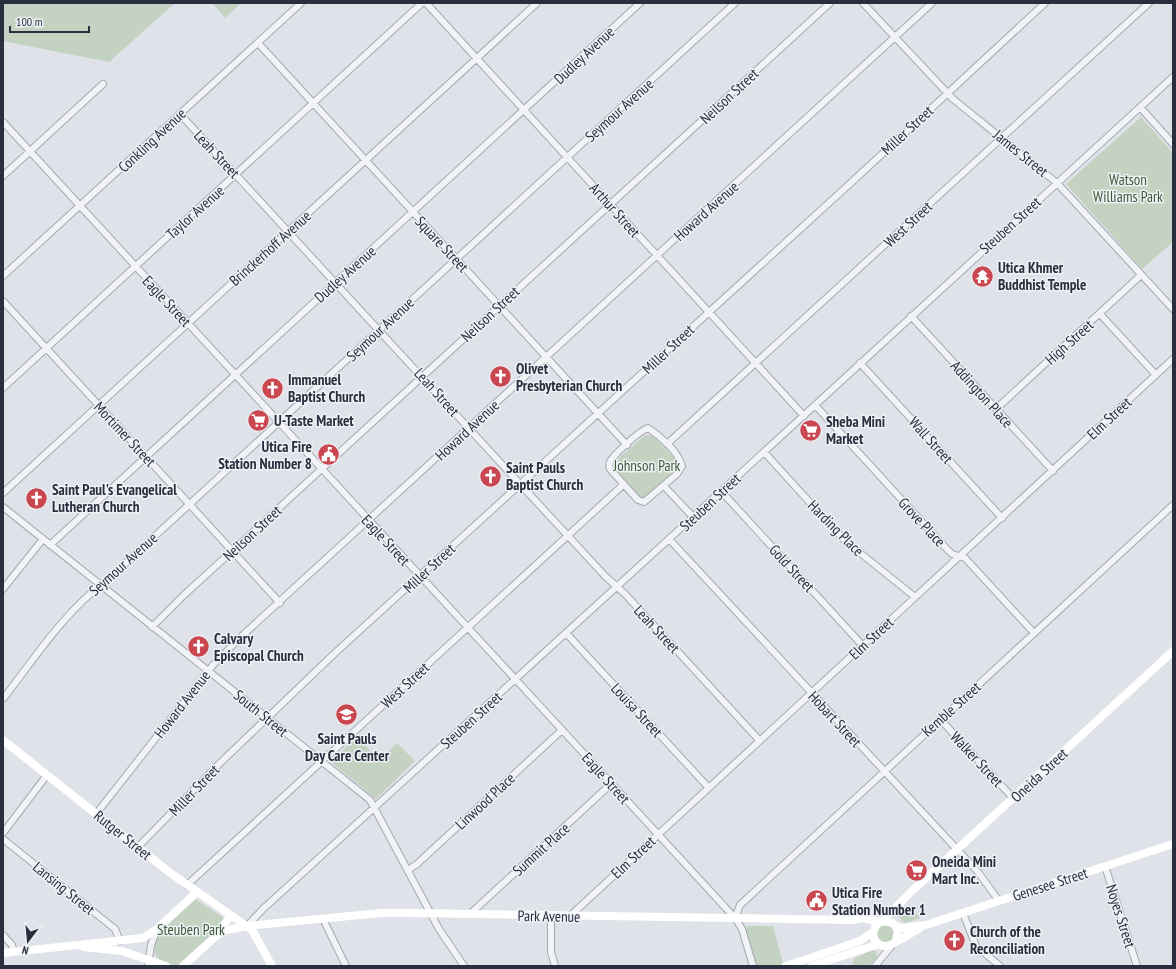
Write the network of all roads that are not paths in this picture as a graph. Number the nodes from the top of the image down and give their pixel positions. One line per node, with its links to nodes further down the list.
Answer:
1 (301, 3): 13 (street, Conkling Avenue)
2 (422, 3): 18 (street, Taylor Avenue)
3 (426, 3): 14 (street, Arthur Street)
4 (537, 3): 14 (street, Brinckerhoff Avenue)
5 (640, 3): 20 (street, Dudley Avenue)
6 (735, 3): 26 (street, Seymour Avenue)
7 (830, 3): 31 (street, Neilson Street)
8 (863, 3): 12 (street, James Street)
9 (932, 3): 12 (street, Howard Avenue)
10 (1045, 3): 17 (street, Miller Street)
11 (1149, 3): 23 (street, West Street)
12 (895, 37): 17 (street, James Street); 35 (street, Howard Avenue)
13 (258, 43): 18 (street, Square Street); 21 (street, Conkling Avenue)
14 (477, 59): 20 (street, Arthur Street); 27 (street, Brinckerhoff Avenue)
15 (1173, 77): 19 (street, Steuben Street)
16 (103, 84): 25 (street)
17 (947, 93): 23 (street, James Street); 44 (street, Miller Street)
18 (314, 103): 27 (street, Square Street); 28 (street, Taylor Avenue)
19 (1140, 107): 24 (street); 30 (street, Steuben Street)
20 (524, 110): 26 (street, Arthur Street); 33 (street, Dudley Avenue)
21 (180, 114): 28 (street, Leah Street); 32 (street, Conkling Avenue)
22 (3, 122): 25 (street, Eagle Street)
23 (1002, 138): 30 (street, James Street); 52 (street, West Street)
24 (1173, 144)
25 (30, 151): 29 (street); 32 (street, Eagle Street)
26 (567, 157): 31 (street, Arthur Street); 36 (street, Seymour Avenue)
27 (366, 160): 33 (street, Square Street); 34 (street, Brinckerhoff Avenue)
28 (237, 174): 34 (street, Leah Street); 37 (street, Taylor Avenue)
29 (3, 176)
30 (1056, 183): 38 (street, James Street); 46 (street, Steuben Street)
31 (611, 205): 35 (street, Arthur Street); 42 (street, Neilson Street)
32 (80, 206): 37 (street, Eagle Street); 39 (street, Conkling Avenue)
33 (413, 212): 36 (street, Square Street); 40 (street, Dudley Avenue)
34 (288, 231): 40 (street, Leah Street); 47 (street, Brinckerhoff Avenue)
35 (657, 256): 44 (street, Arthur Street); 50 (street, Howard Avenue)
36 (456, 259): 42 (street, Square Street); 48 (street, Seymour Avenue)
37 (135, 267): 47 (street, Eagle Street); 49 (street, Taylor Avenue)
38 (1141, 275): 43 (street, James Street); 45 (street, High Street)
39 (3, 276)
40 (336, 283): 48 (street, Leah Street); 54 (street, Dudley Avenue)
41 (3, 301): 49 (street, Mortimer Street)
42 (500, 306): 50 (street, Square Street); 56 (street, Neilson Street)
43 (1173, 309)
44 (709, 312): 52 (street, Arthur Street); 61 (street, Miller Street)
45 (1100, 314): 55 (street); 60 (street, High Street)
46 (911, 316): 53 (street, Steuben Street); 60 (street, Addington Place)
47 (187, 324): 54 (street, Eagle Street); 58 (street, Brinckerhoff Avenue)
48 (379, 329): 56 (street, Leah Street); 63 (street, Seymour Avenue)
49 (46, 348): 57 (street, Taylor Avenue); 58 (street, Mortimer Street)
50 (546, 357): 61 (street, Square Street); 64 (street, Howard Avenue)
51 (1173, 359): 55 (street, Elm Street)
52 (756, 363): 62 (street, Arthur Street); 65 (street, West Street)
53 (860, 363): 59 (street, Steuben Street); 80 (street, Wall Street)
54 (234, 375): 63 (street, Eagle Street); 68 (street, Dudley Avenue)
55 (1156, 375): 70 (street, Elm Street)
56 (422, 377): 64 (street, Leah Street); 69 (street, Neilson Street)
57 (3, 388)
58 (99, 405): 68 (street, Mortimer Street); 75 (street, Brinckerhoff Avenue)
59 (815, 405): 62 (street, Steuben Street); 87 (street, Grove Place)
60 (996, 409): 70 (street, Addington Place)
61 (598, 413): 66 (street, Square Street); 71 (street, Miller Street)
62 (804, 416): 67 (street, Steuben Street)
63 (278, 422): 69 (street, Eagle Street); 76 (street, Seymour Avenue)
64 (470, 428): 71 (street, Leah Street); 81 (street, Howard Avenue)
65 (667, 444): 66 (street); 73 (street)
66 (627, 445): 72 (street)
67 (764, 452): 74 (street, Steuben Street); 92 (street, Harding Place)
68 (146, 457): 76 (street, Mortimer Street); 85 (street, Dudley Avenue)
69 (321, 469): 81 (street, Eagle Street); 86 (street, Neilson Street)
70 (1053, 470): 80 (street, Elm Street)
71 (520, 484): 82 (street, Leah Street); 88 (street, Miller Street)
72 (623, 485): 73 (street); 82 (street, West Street)
73 (664, 486): 79 (street)
74 (721, 491): 79 (street, Steuben Street); 98 (street, Gold Street)
75 (3, 493)
76 (190, 504): 86 (street, Mortimer Street); 89 (street, Seymour Avenue)
77 (1173, 505): 97 (street, Kemble Street)
78 (3, 507): 83 (street, South Street)
79 (693, 517): 84 (street, Steuben Street)
80 (1002, 518): 87 (street, Elm Street)
81 (368, 521): 88 (street, Eagle Street); 93 (street, Howard Avenue)
82 (568, 536): 90 (street, Leah Street); 95 (street, West Street)
83 (43, 539): 85 (street, South Street); 91 (street)
84 (669, 539): 90 (street, Steuben Street); 102 (street, Hobart Street)
85 (50, 545): 89 (street, South Street)
86 (233, 551): 93 (street, Mortimer Street); 94 (street, Neilson Street)
87 (959, 557): 92 (street, Elm Street); 97 (street, Grove Place)
88 (420, 577): 95 (street, Eagle Street); 104 (street, Miller Street)
89 (100, 585): 94 (street, South Street); 103 (street, Seymour Avenue)
90 (617, 587): 96 (street, Steuben Street); 108 (street, Leah Street)
91 (3, 589)
92 (915, 597): 98 (street, Elm Street)
93 (280, 602): 100 (street, Howard Avenue)
94 (152, 627): 100 (street, South Street)
95 (467, 628): 101 (street, Eagle Street); 109 (street, West Street)
96 (566, 633): 101 (street, Steuben Street); 113 (street, Louisa Street)
97 (1034, 633): 105 (street, Kemble Street)
98 (863, 646): 102 (street, Elm Street)
99 (1173, 651): 114 (street, Oneida Street)
100 (208, 671): 104 (street, South Street); 116 (street, Howard Avenue)
101 (515, 680): 106 (street, Eagle Street); 115 (street, Steuben Street)
102 (811, 693): 108 (street, Elm Street); 110 (street, Hobart Street)
103 (3, 699)
104 (266, 718): 109 (street, South Street); 121 (street, Miller Street)
105 (940, 719): 110 (street, Kemble Street); 114 (street, Walker Street)
106 (562, 730): 112 (street, Eagle Street); 124 (street, Linwood Place)
107 (3, 740): 111 (street, Rutger Street)
108 (759, 740): 113 (street, Elm Street)
109 (322, 762): 115 (street, South Street); 125 (street, West Street)
110 (884, 772): 122 (street, Hobart Street); 135 (street, Kemble Street)
111 (47, 775): 116 (street, Rutger Street); 117 (street)
112 (611, 784): 118 (street, Eagle Street); 131 (street, Summit Place)
113 (708, 788): 118 (street, Elm Street)
114 (1013, 798): 122 (street, Oneida Street)
115 (374, 808): 124 (street, South Street); 140 (street, Steuben Street)
116 (96, 814): 121 (street, Rutger Street)
117 (3, 833)
118 (656, 834): 134 (street, Elm Street); 135 (street, Eagle Street)
119 (3, 839): 146 (street, Lansing Street)
120 (1173, 844): 123 (street, Genesee Street)
121 (138, 847): 125 (street, Rutger Street)
122 (957, 851): 127 (street, Oneida Street); 128 (street, Hobart Street)
123 (1105, 866): 128 (street, Genesee Street); 165 (street, Noyes Street)
124 (408, 870): 129 (street, South Street)
125 (187, 885): 126 (street, Rutger Street)
126 (197, 892): 132 (street, Rutger Street); 142 (street)
127 (905, 898): 138 (street, Oneida Street); 141 (street, Oneida Street)
128 (999, 901): 130 (street, Genesee Street)
129 (431, 913): 131 (street, Park Avenue); 136 (street, Park Avenue); 158 (street, South Street)
130 (962, 913): 139 (street, Genesee Street); 164 (street)
131 (470, 914): 133 (street, Park Avenue)
132 (231, 915): 140 (street, Rutger Street); 145 (street)
133 (551, 916): 134 (street, Park Avenue); 159 (street)
134 (570, 916): 135 (street, Park Avenue)
135 (735, 918): 137 (street, Park Avenue); 160 (street, Eagle Street)
136 (323, 919): 140 (street, Park Avenue); 157 (street)
137 (852, 920): 138 (street, Park Avenue); 143 (street, Park Avenue)
138 (882, 921): 141 (street); 143 (street)
139 (926, 924): 141 (street, Genesee Street); 147 (street, Genesee Street)
140 (247, 926): 145 (street); 156 (street, Rutger Street)
141 (896, 926): 147 (street)
142 (157, 930): 146 (street); 153 (street)
143 (873, 931): 148 (street); 161 (street)
144 (3, 935): 150 (street)
145 (216, 936): 155 (street)
146 (120, 941): 149 (street)
147 (895, 942): 148 (street); 152 (street)
148 (880, 945): 152 (street); 162 (street)
149 (73, 946): 150 (street); 153 (street)
150 (14, 952): 151 (street)
151 (3, 953)
152 (882, 958): 163 (street)
153 (148, 963): 154 (street)
154 (166, 966)
155 (184, 966)
156 (272, 966)
157 (346, 966)
158 (464, 966)
159 (555, 966)
160 (753, 966)
161 (786, 966)
162 (812, 966)
163 (875, 966)
164 (1000, 966)
165 (1137, 966)

